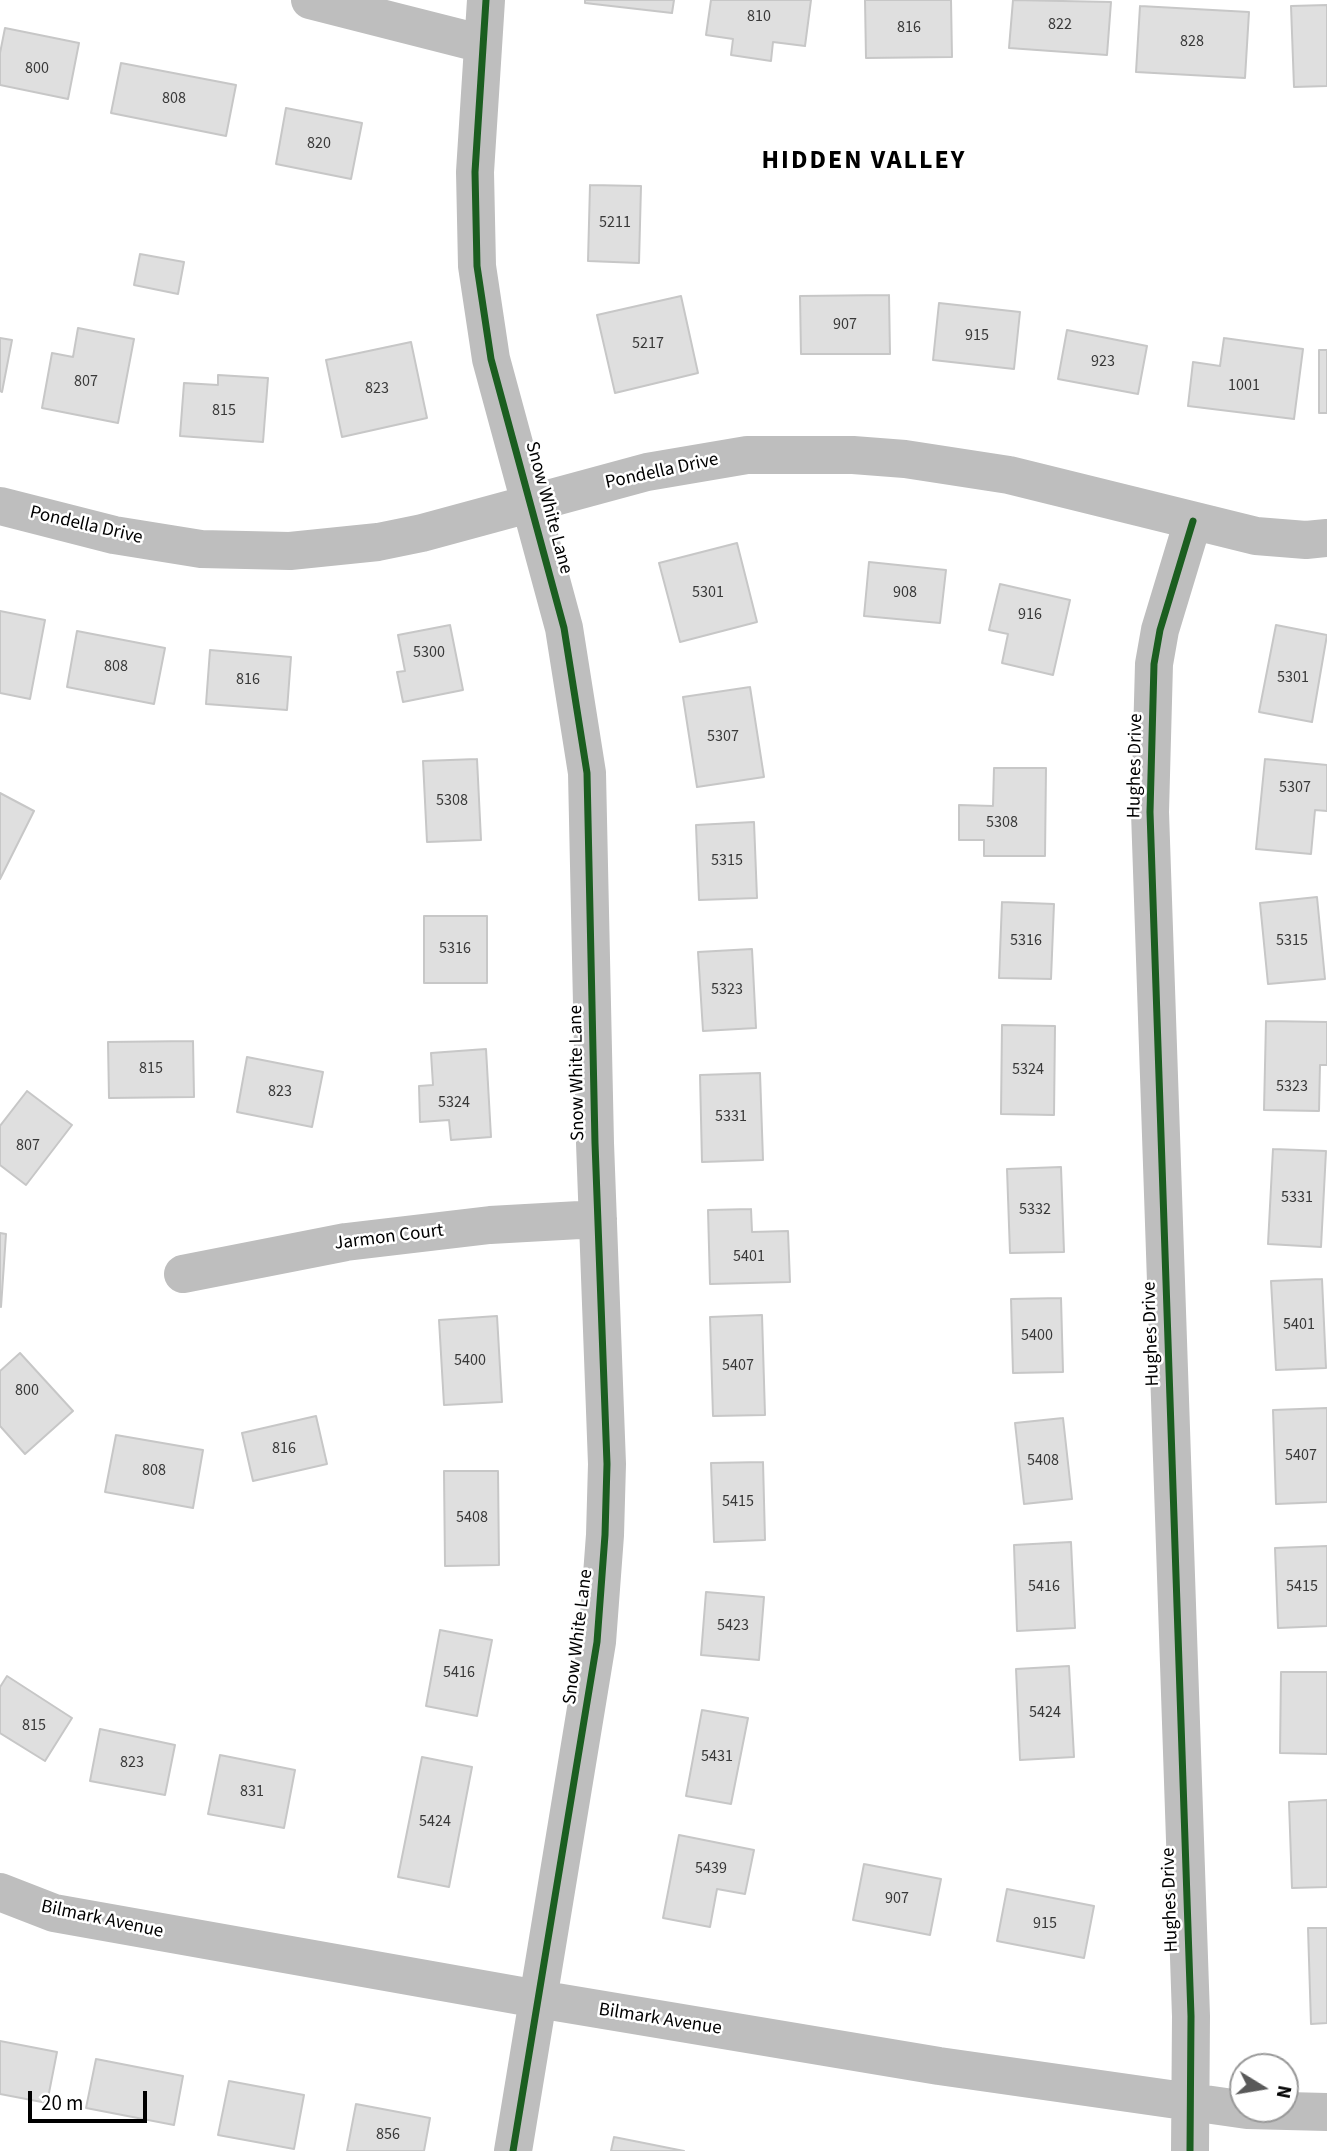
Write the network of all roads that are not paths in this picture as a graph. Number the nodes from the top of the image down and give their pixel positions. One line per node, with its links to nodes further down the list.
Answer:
1 (310, 0): 3 (street)
2 (486, 0): 3 (street, Snow White Lane)
3 (483, 44): 4 (street, Snow White Lane)
4 (531, 503): 5 (street, Pondella Drive); 6 (street, Pondella Drive); 8 (street, Snow White Lane)
5 (0, 506)
6 (1193, 521): 7 (street, Pondella Drive); 12 (street, Hughes Drive)
7 (1327, 538)
8 (598, 1219): 9 (street, Jarmon Court); 11 (street, Snow White Lane)
9 (183, 1274)
10 (0, 1892): 11 (street, Bilmark Avenue)
11 (538, 1999): 12 (street, Bilmark Avenue); 14 (street, Snow White Lane)
12 (1190, 2101): 13 (street, Bilmark Avenue); 15 (street, Hughes Drive)
13 (1327, 2112)
14 (513, 2151)
15 (1190, 2151)

